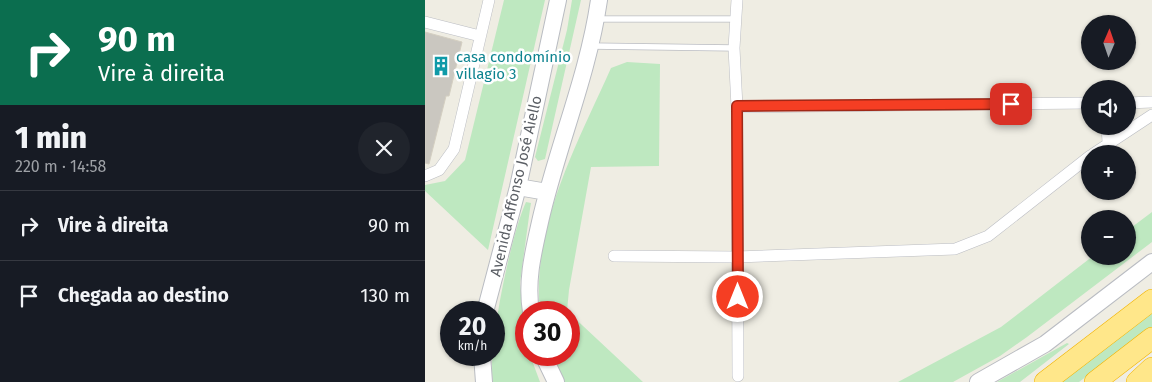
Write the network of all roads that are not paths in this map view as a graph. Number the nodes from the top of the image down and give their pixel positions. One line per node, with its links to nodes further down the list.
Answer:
1 (489, 0): 8 (street)
2 (558, 0): 21 (street, Avenida Affonso José Aiello)
3 (599, 0): 5 (street, Avenida Affonso José Aiello)
4 (737, 0): 6 (street)
5 (596, 19): 6 (lane); 9 (street, Avenida Affonso José Aiello)
6 (736, 19): 10 (street)
7 (425, 22): 8 (street)
8 (479, 36): 20 (street)
9 (591, 46): 10 (lane); 22 (street, Avenida Affonso José Aiello)
10 (734, 48): 14 (street)
11 (1152, 102): 13 (street)
12 (1081, 103): 14 (street)
13 (1136, 103)
14 (737, 106): 24 (street)
15 (1152, 115): 17 (street)
16 (1108, 135): 17 (street)
17 (1108, 142): 18 (street)
18 (1104, 145)
19 (1081, 163): 24 (street)
20 (425, 176)
21 (518, 187): 22 (street); 27 (street, Avenida Affonso José Aiello)
22 (547, 192): 28 (street, Avenida Affonso José Aiello)
23 (614, 256): 24 (street)
24 (737, 258): 33 (street)
25 (1152, 262): 36 (street)
26 (1152, 300): 37 (highway)
27 (488, 301)
28 (530, 301)
29 (1152, 338): 38 (highway)
30 (483, 366): 34 (street)
31 (549, 366): 35 (street)
32 (1152, 368): 39 (highway)
33 (738, 376)
34 (484, 382)
35 (557, 382)
36 (978, 382)
37 (1045, 382)
38 (1095, 382)
39 (1137, 382)

